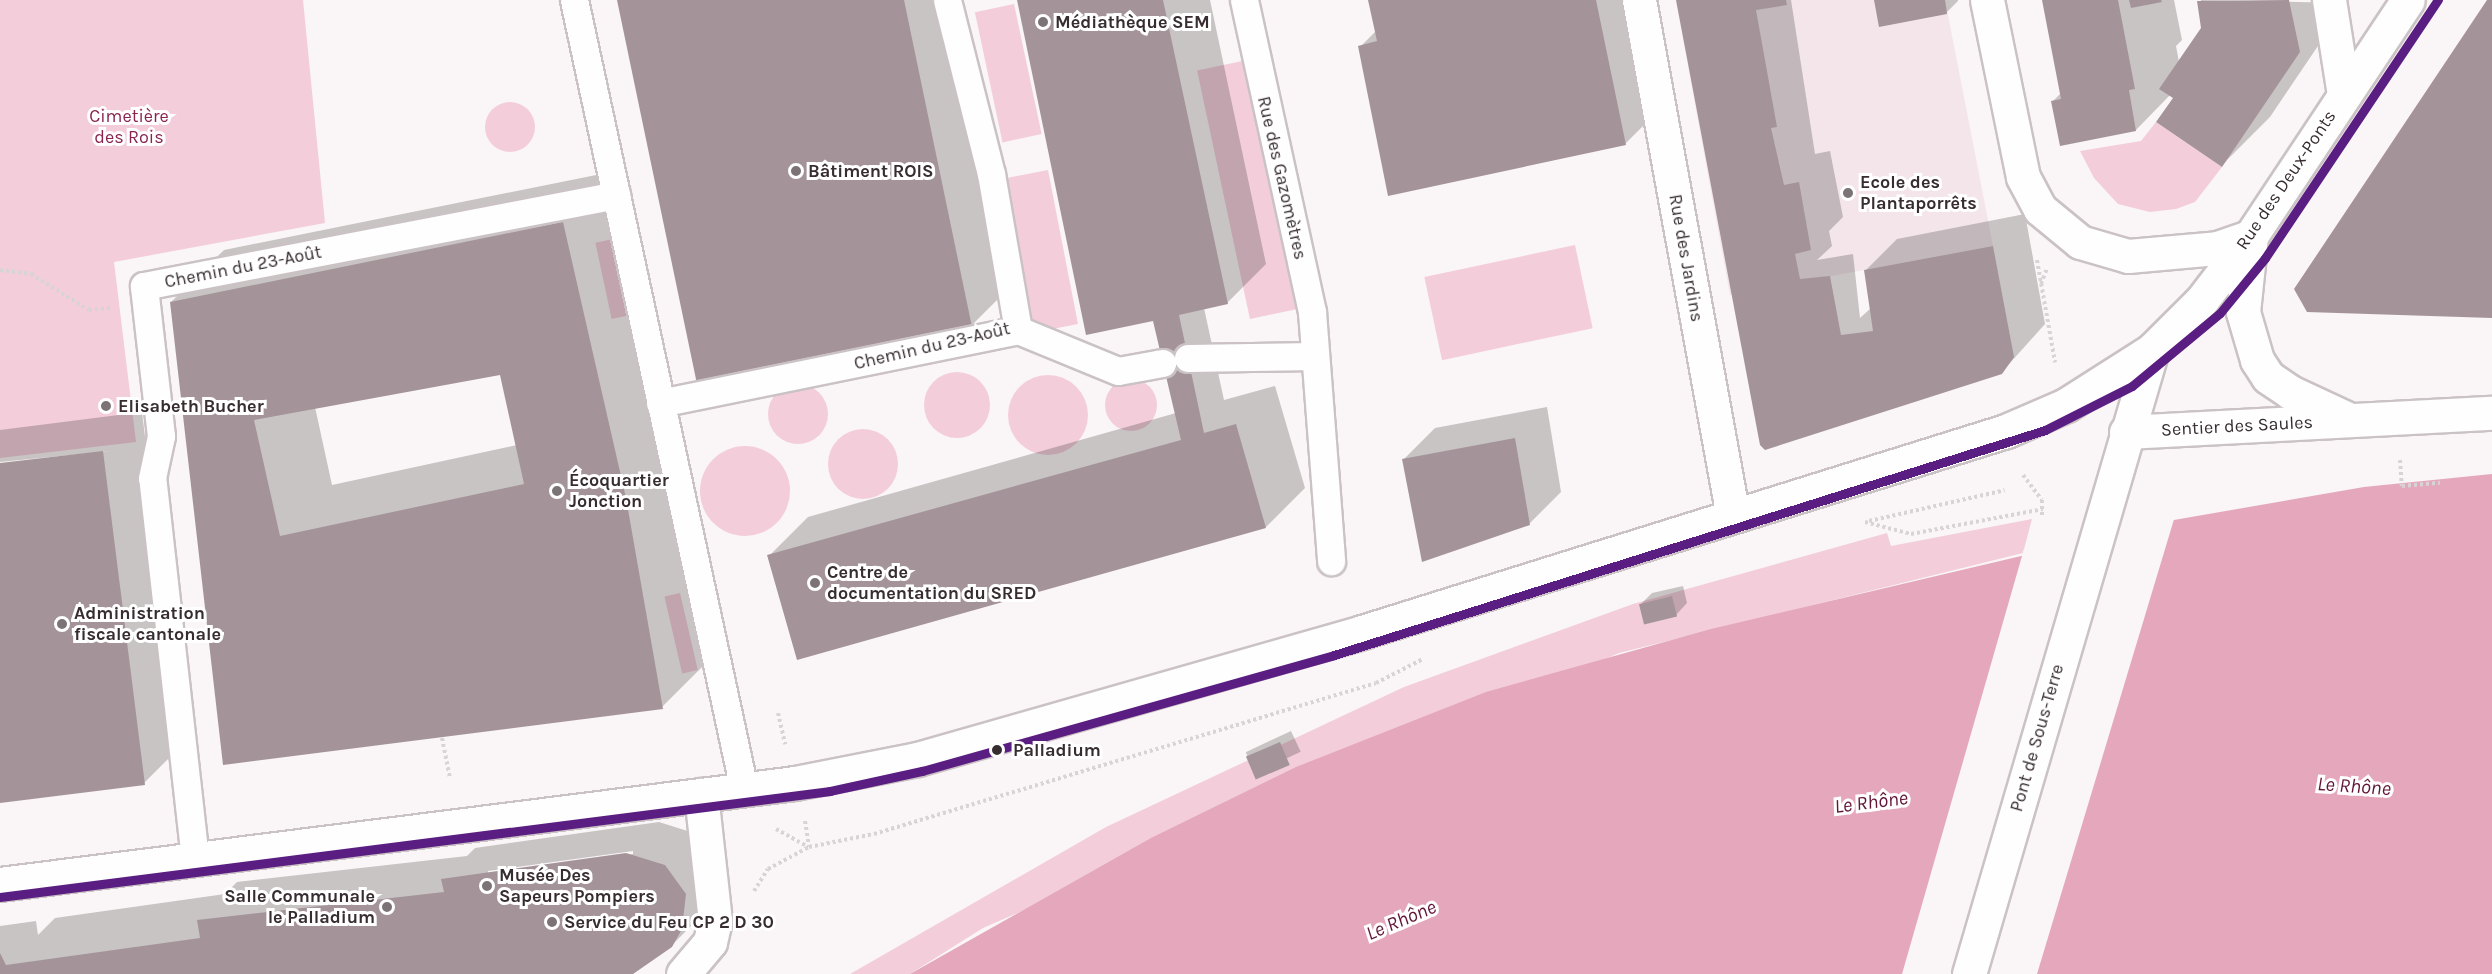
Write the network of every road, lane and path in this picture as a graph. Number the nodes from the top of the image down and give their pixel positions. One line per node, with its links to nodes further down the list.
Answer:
1 (574, 0): 9 (street)
2 (946, 0): 14 (street, Chemin du 23-Août)
3 (1244, 0): 16 (street, Rue des Gazomètres)
4 (1639, 0): 27 (street, Rue des Jardins)
5 (1987, 0): 10 (street)
6 (2329, 0): 8 (street)
7 (2408, 0): 8 (street, Rue des Deux-Ponts)
8 (2344, 95): 10 (street, Rue des Deux-Ponts)
9 (616, 195): 13 (street, Chemin du 23-Août); 18 (street)
10 (2251, 236): 15 (street, Rue des Deux-Ponts); 20 (street, Sentier des Saules)
11 (0, 270): 13 (path)
12 (2041, 284): 17 (path)
13 (147, 308): 39 (street, Chemin du 23-Août)
14 (1018, 330): 16 (street); 18 (street, Chemin du 23-Août)
15 (2151, 350): 21 (street, Pont de Sous-Terre); 27 (street, Rue des Deux-Ponts)
16 (1315, 356): 29 (street, Rue des Gazomètres)
17 (2054, 359)
18 (660, 403): 35 (street)
19 (2492, 413): 20 (street, Sentier des Saules)
20 (2348, 419): 21 (street, Sentier des Saules)
21 (2126, 432): 43 (street, Pont de Sous-Terre)
22 (2401, 461): 24 (path)
23 (2023, 475): 26 (path)
24 (2440, 483)
25 (2005, 490): 26 (path)
26 (2043, 509): 28 (path)
27 (1733, 516): 35 (street, Rue des Deux-Ponts)
28 (2043, 516)
29 (1331, 561)
30 (1434, 653): 38 (path)
31 (778, 713): 33 (path)
32 (442, 738): 34 (path)
33 (787, 750)
34 (450, 778)
35 (744, 789): 36 (street, Rue des Deux-Ponts)
36 (701, 795): 39 (street, Rue des Deux-Ponts); 42 (street)
37 (804, 814): 38 (path)
38 (809, 847): 41 (path)
39 (195, 860): 40 (street, Rue des Deux-Ponts)
40 (0, 885)
41 (749, 899)
42 (683, 974)
43 (1969, 974)

